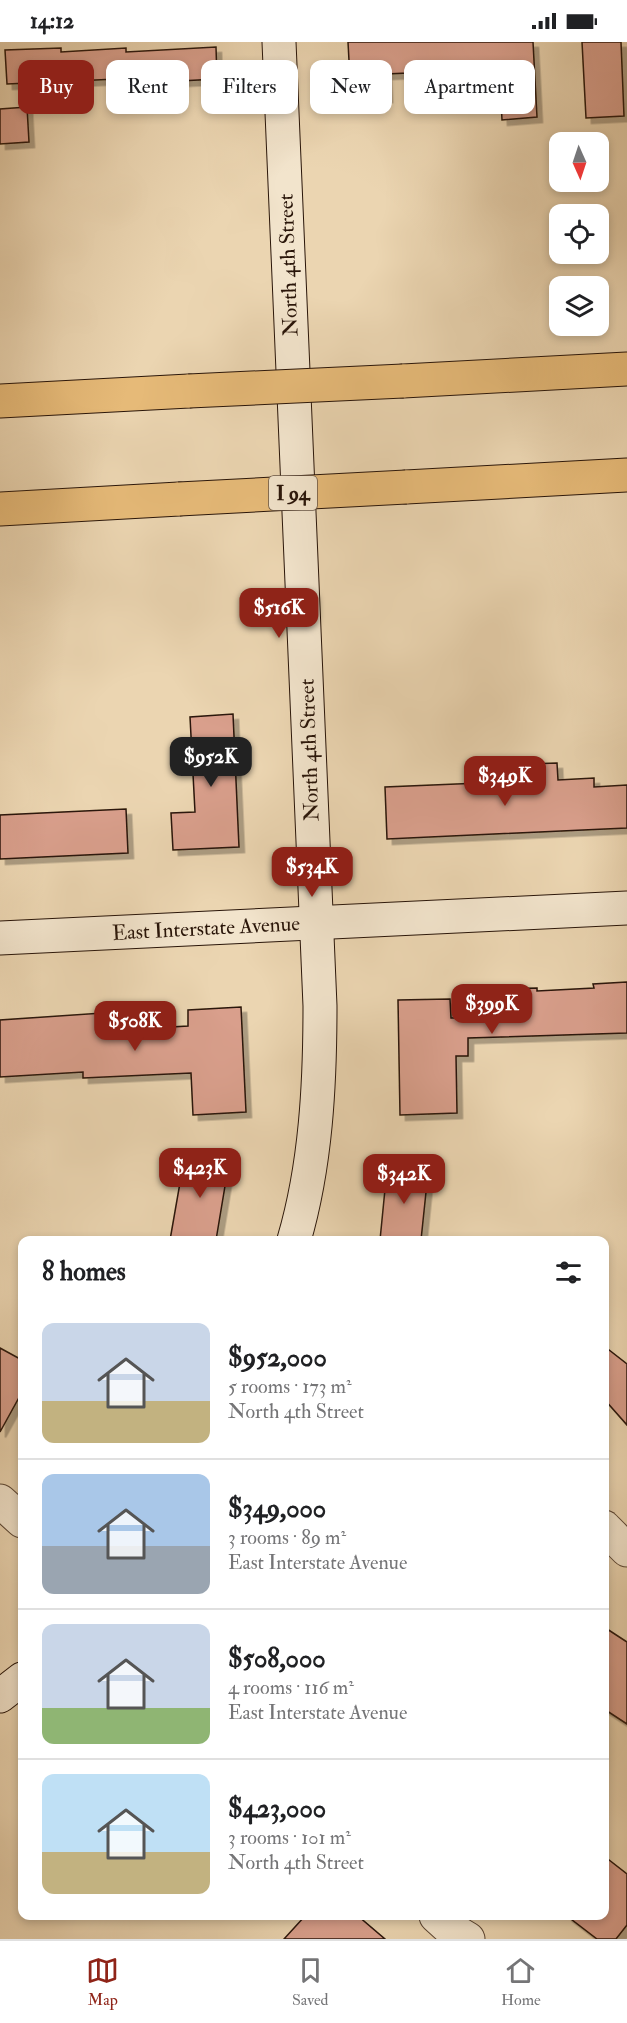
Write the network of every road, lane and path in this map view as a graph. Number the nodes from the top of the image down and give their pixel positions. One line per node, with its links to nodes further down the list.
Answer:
1 (279, 42): 7 (street, North 4th Street)
2 (627, 369): 3 (highway, bridge)
3 (0, 400)
4 (627, 475): 5 (highway, I 94, bridge)
5 (0, 509)
6 (627, 908): 7 (street, East Interstate Avenue)
7 (317, 923): 8 (street, East Interstate Avenue); 9 (street, North 4th Street)
8 (0, 938)
9 (295, 1236)
10 (0, 1501): 11 (street)
11 (18, 1517)
12 (609, 1532): 13 (street)
13 (627, 1550)
14 (18, 1681): 15 (street)
15 (0, 1696)
16 (440, 1920): 17 (street)
17 (468, 1939)

